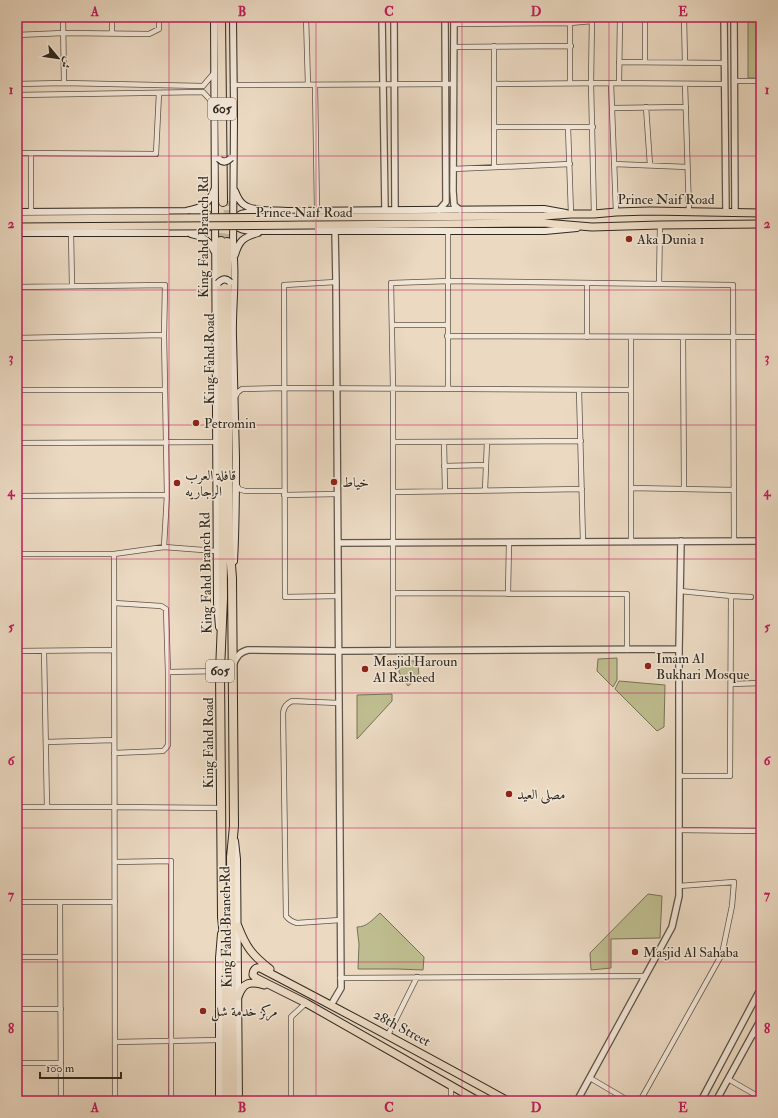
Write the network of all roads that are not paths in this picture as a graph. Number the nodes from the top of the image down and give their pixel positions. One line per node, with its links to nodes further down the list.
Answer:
1 (63, 17): 23 (street)
2 (112, 17): 24 (street)
3 (159, 17): 24 (street)
4 (214, 17): 35 (main road, King Fahd Branch Rd)
5 (221, 17): 79 (highway, 605)
6 (226, 17): 79 (highway, 605)
7 (233, 17): 51 (main road, King Fahd Branch Rd)
8 (306, 17): 52 (street)
9 (382, 17): 43 (street)
10 (394, 17): 44 (street)
11 (445, 17): 45 (street)
12 (454, 17): 21 (street)
13 (496, 17): 22 (street)
14 (620, 17): 31 (street)
15 (644, 17): 32 (street)
16 (684, 17): 33 (street)
17 (724, 17): 26 (street)
18 (734, 17): 27 (street)
19 (592, 19): 20 (street); 39 (street)
20 (570, 23): 22 (street); 29 (street)
21 (454, 24): 22 (street); 30 (street)
22 (496, 24)
23 (64, 33): 24 (street); 25 (street); 38 (street)
24 (112, 34)
25 (17, 35)
26 (724, 45): 27 (street); 34 (street)
27 (734, 45): 36 (street)
28 (494, 46): 29 (street); 30 (street); 47 (street)
29 (570, 46): 48 (street)
30 (454, 47): 46 (street)
31 (619, 62): 32 (street); 41 (street)
32 (645, 62): 33 (street)
33 (685, 63): 34 (street)
34 (724, 63): 50 (street)
35 (214, 73): 38 (street); 56 (main road, King Fahd Branch Rd)
36 (734, 81): 37 (street); 73 (street)
37 (761, 81)
38 (64, 83): 42 (street)
39 (592, 83): 40 (street); 48 (street); 62 (street)
40 (611, 83): 41 (street); 59 (street)
41 (619, 83): 49 (street)
42 (17, 84)
43 (383, 84): 44 (street); 53 (street); 77 (street)
44 (395, 84): 45 (street); 76 (street)
45 (444, 84): 46 (street); 85 (street)
46 (454, 84): 72 (street)
47 (494, 84): 48 (street); 60 (street)
48 (570, 84)
49 (685, 84): 50 (street); 58 (street)
50 (724, 84): 74 (street)
51 (233, 85): 52 (street); 66 (main road, King Fahd Branch Rd)
52 (308, 85): 53 (street)
53 (315, 85): 99 (street)
54 (159, 93): 55 (street); 56 (street); 64 (street)
55 (17, 95)
56 (214, 104): 65 (main road, King Fahd Branch Rd)
57 (646, 107): 58 (street); 59 (street); 69 (street)
58 (686, 107): 71 (street)
59 (612, 108): 68 (street)
60 (494, 127): 61 (street); 70 (street)
61 (568, 127): 62 (street); 67 (street)
62 (593, 127): 97 (street)
63 (17, 153): 64 (street)
64 (31, 153): 90 (street)
65 (215, 153): 66 (main road, bridge); 75 (main road, King Fahd Branch Rd)
66 (232, 155): 78 (main road, King Fahd Branch Rd)
67 (570, 164): 70 (street); 96 (street)
68 (614, 164): 69 (street); 91 (street)
69 (650, 165): 71 (street)
70 (494, 167): 72 (street)
71 (687, 167): 92 (street)
72 (454, 169): 86 (street)
73 (735, 177): 74 (street); 94 (street)
74 (725, 178): 93 (street)
75 (215, 185): 80 (main road, King Fahd Branch Rd); 88 (main road)
76 (395, 185): 77 (street); 84 (street)
77 (384, 186): 83 (street)
78 (234, 187): 79 (main road, King Fahd Branch Rd); 81 (main road)
79 (228, 202): 98 (main road); 102 (main road, King Fahd Branch Rd)
80 (215, 206): 98 (main road); 101 (main road, King Fahd Branch Rd)
81 (266, 210): 82 (main road, Prince Naif Road); 102 (main road)
82 (294, 210): 99 (main road, Prince Naif Road); 107 (main road)
83 (385, 210): 84 (main road, Prince Naif Road); 99 (main road, Prince Naif Road)
84 (395, 210): 85 (main road, Prince Naif Road)
85 (439, 210): 86 (main road, Prince Naif Road)
86 (460, 210): 96 (main road, Prince Naif Road)
87 (178, 211): 88 (main road); 90 (main road); 113 (main road)
88 (186, 211): 101 (main road)
89 (17, 212): 90 (main road)
90 (31, 212)
91 (616, 212): 92 (main road, Prince Naif Road); 97 (main road, Prince Naif Road)
92 (689, 212): 93 (main road, Prince Naif Road)
93 (726, 212): 94 (main road, Prince Naif Road)
94 (735, 213): 95 (main road, Prince Naif Road)
95 (761, 213)
96 (571, 214): 97 (main road, Prince Naif Road); 99 (main road, Prince Naif Road)
97 (594, 214)
98 (224, 217): 101 (main road); 102 (main road)
99 (315, 217): 100 (main road, Prince Naif Road, bridge); 105 (main road, Prince Naif Road, bridge); 106 (main road, Prince Naif Road)
100 (17, 219)
101 (216, 221): 102 (main road); 114 (main road); 115 (main road, King Fahd Branch Rd)
102 (230, 223): 109 (main road); 115 (main road, King Fahd Branch Rd); 115 (main road)
103 (761, 224): 104 (main road, Prince Naif Road)
104 (660, 225): 106 (main road, Prince Naif Road); 121 (street)
105 (17, 226)
106 (592, 227): 110 (main road, Prince Naif Road)
107 (295, 230): 108 (main road, Prince Naif Road); 109 (main road, Prince Naif Road)
108 (335, 230): 110 (main road, Prince Naif Road); 118 (street)
109 (263, 231): 117 (main road)
110 (448, 231): 119 (street)
111 (17, 233): 112 (main road)
112 (71, 233): 113 (main road); 122 (street)
113 (177, 233): 114 (main road)
114 (186, 233): 116 (main road)
115 (224, 239): 116 (main road, King Fahd Branch Rd); 117 (main road, King Fahd Branch Rd); 178 (highway, King Fahd Road / 605); 186 (highway, King Fahd Road / 605)
116 (215, 253): 125 (main road, King Fahd Branch Rd)
117 (234, 258): 124 (main road, King Fahd Branch Rd)
118 (336, 282): 136 (street); 137 (street)
119 (449, 282): 120 (street); 126 (street); 127 (street)
120 (587, 283): 121 (street); 130 (street)
121 (659, 284): 133 (street)
122 (72, 286): 123 (street); 128 (street)
123 (17, 287)
124 (234, 289): 125 (main road, bridge); 144 (main road, King Fahd Branch Rd)
125 (215, 290): 146 (main road, King Fahd Branch Rd)
126 (392, 325): 127 (street); 138 (street)
127 (448, 325): 129 (street)
128 (164, 335): 135 (street); 141 (street)
129 (448, 336): 130 (street); 139 (street)
130 (587, 337): 131 (street)
131 (631, 337): 132 (street); 143 (street)
132 (683, 337): 133 (street); 157 (street)
133 (734, 337): 134 (street); 159 (street)
134 (761, 337)
135 (17, 338)
136 (284, 388): 137 (street); 144 (street); 162 (street)
137 (337, 388): 138 (street); 163 (street)
138 (393, 388): 139 (street); 147 (street)
139 (448, 389): 142 (street)
140 (17, 390): 141 (street)
141 (165, 390): 151 (street)
142 (579, 390): 143 (street); 145 (street)
143 (631, 390): 155 (street)
144 (235, 397): 154 (main road, King Fahd Branch Rd)
145 (580, 441): 149 (street); 156 (street)
146 (216, 442): 151 (street); 175 (main road, King Fahd Branch Rd)
147 (393, 442): 148 (street); 161 (street)
148 (444, 442): 149 (street); 153 (street)
149 (487, 442): 152 (street)
150 (17, 443): 151 (street)
151 (166, 443): 164 (street)
152 (486, 465): 153 (street); 158 (street)
153 (444, 466): 160 (street)
154 (236, 484): 162 (street); 178 (main road, King Fahd Branch Rd)
155 (631, 488): 157 (street); 171 (street)
156 (582, 489): 158 (street); 170 (street)
157 (684, 489): 159 (street)
158 (485, 490): 160 (street)
159 (734, 490): 167 (street)
160 (444, 491): 161 (street)
161 (393, 492): 173 (street)
162 (284, 493): 163 (street); 182 (street)
163 (338, 494): 172 (street)
164 (167, 495): 165 (street); 174 (street)
165 (17, 496)
166 (681, 541): 167 (street); 171 (street); 179 (street)
167 (734, 541): 168 (street)
168 (761, 541)
169 (509, 542): 170 (street); 173 (street); 181 (street)
170 (583, 542): 171 (street)
171 (631, 542)
172 (338, 543): 173 (street); 182 (street)
173 (393, 543): 180 (street)
174 (164, 547): 175 (street); 177 (street)
175 (216, 551): 186 (main road, King Fahd Branch Rd)
176 (17, 554): 177 (street)
177 (114, 554): 185 (street)
178 (232, 578): 194 (highway, King Fahd Road / 605)
179 (680, 592): 183 (street); 189 (street)
180 (393, 593): 181 (street); 192 (street)
181 (508, 594): 188 (street)
182 (338, 596): 193 (street)
183 (731, 596): 184 (street); 198 (street)
184 (752, 596)
185 (114, 603): 187 (street); 196 (street)
186 (220, 648): 195 (highway, King Fahd Road / 605)
187 (114, 650): 191 (street); 200 (street)
188 (627, 650): 189 (street); 192 (street)
189 (679, 650): 203 (street)
190 (17, 651): 191 (street)
191 (44, 651): 201 (street)
192 (393, 651): 193 (street)
193 (339, 652): 194 (street); 199 (street)
194 (233, 666): 208 (highway, King Fahd Road / 605)
195 (220, 671): 196 (street); 207 (highway, King Fahd Road / 605)
196 (168, 672): 202 (street)
197 (761, 683): 198 (street)
198 (731, 684): 203 (street)
199 (338, 703): 217 (street); 217 (street)
200 (114, 740): 201 (street); 202 (street)
201 (46, 742): 205 (street)
202 (114, 753): 206 (street)
203 (679, 776): 209 (street)
204 (17, 807): 205 (street)
205 (47, 807): 206 (street)
206 (114, 807): 207 (street); 211 (street)
207 (221, 808): 216 (highway, King Fahd Road / 605)
208 (234, 826): 218 (main road, King Fahd Branch Rd); 250 (highway, King Fahd Road / 605)
209 (679, 830): 210 (street); 212 (street)
210 (761, 831)
211 (115, 862): 215 (street); 238 (street)
212 (678, 886): 221 (street); 258 (street)
213 (17, 902): 214 (street)
214 (60, 902): 215 (street); 220 (street)
215 (115, 902): 237 (street)
216 (222, 917): 236 (main road, King Fahd Branch Rd); 249 (highway, King Fahd Road / 605)
217 (340, 920): 223 (street)
218 (238, 926): 224 (main road); 227 (main road, King Fahd Branch Rd)
219 (17, 957): 220 (street)
220 (60, 957): 230 (street)
221 (645, 976): 222 (street); 241 (street)
222 (416, 977): 223 (street); 234 (street)
223 (340, 978): 229 (street)
224 (283, 979): 226 (main road); 229 (main road, 28th Street)
225 (761, 988): 259 (street)
226 (278, 989): 227 (main road); 228 (main road, 28th Street)
227 (238, 998): 251 (main road, King Fahd Branch Rd)
228 (306, 1003): 243 (main road, 28th Street); 252 (street)
229 (331, 1005): 234 (main road, 28th Street)
230 (61, 1008): 231 (street); 240 (street)
231 (17, 1009)
232 (761, 1018): 233 (street)
233 (753, 1034): 235 (street); 242 (street)
234 (388, 1035): 255 (main road, 28th Street)
235 (761, 1038)
236 (219, 1040): 238 (street); 248 (main road, King Fahd Branch Rd)
237 (115, 1042): 238 (street); 246 (street)
238 (170, 1042): 247 (street)
239 (17, 1063): 240 (street)
240 (61, 1063): 245 (street)
241 (590, 1078): 256 (street); 257 (street)
242 (728, 1079): 244 (street); 260 (street)
243 (451, 1086): 253 (street); 254 (main road, 28th Street)
244 (761, 1098)
245 (61, 1101)
246 (115, 1101)
247 (171, 1101)
248 (219, 1101)
249 (226, 1101)
250 (232, 1101)
251 (239, 1101)
252 (291, 1101)
253 (451, 1101)
254 (478, 1101)
255 (508, 1101)
256 (577, 1101)
257 (629, 1101)
258 (640, 1101)
259 (701, 1101)
260 (716, 1101)

